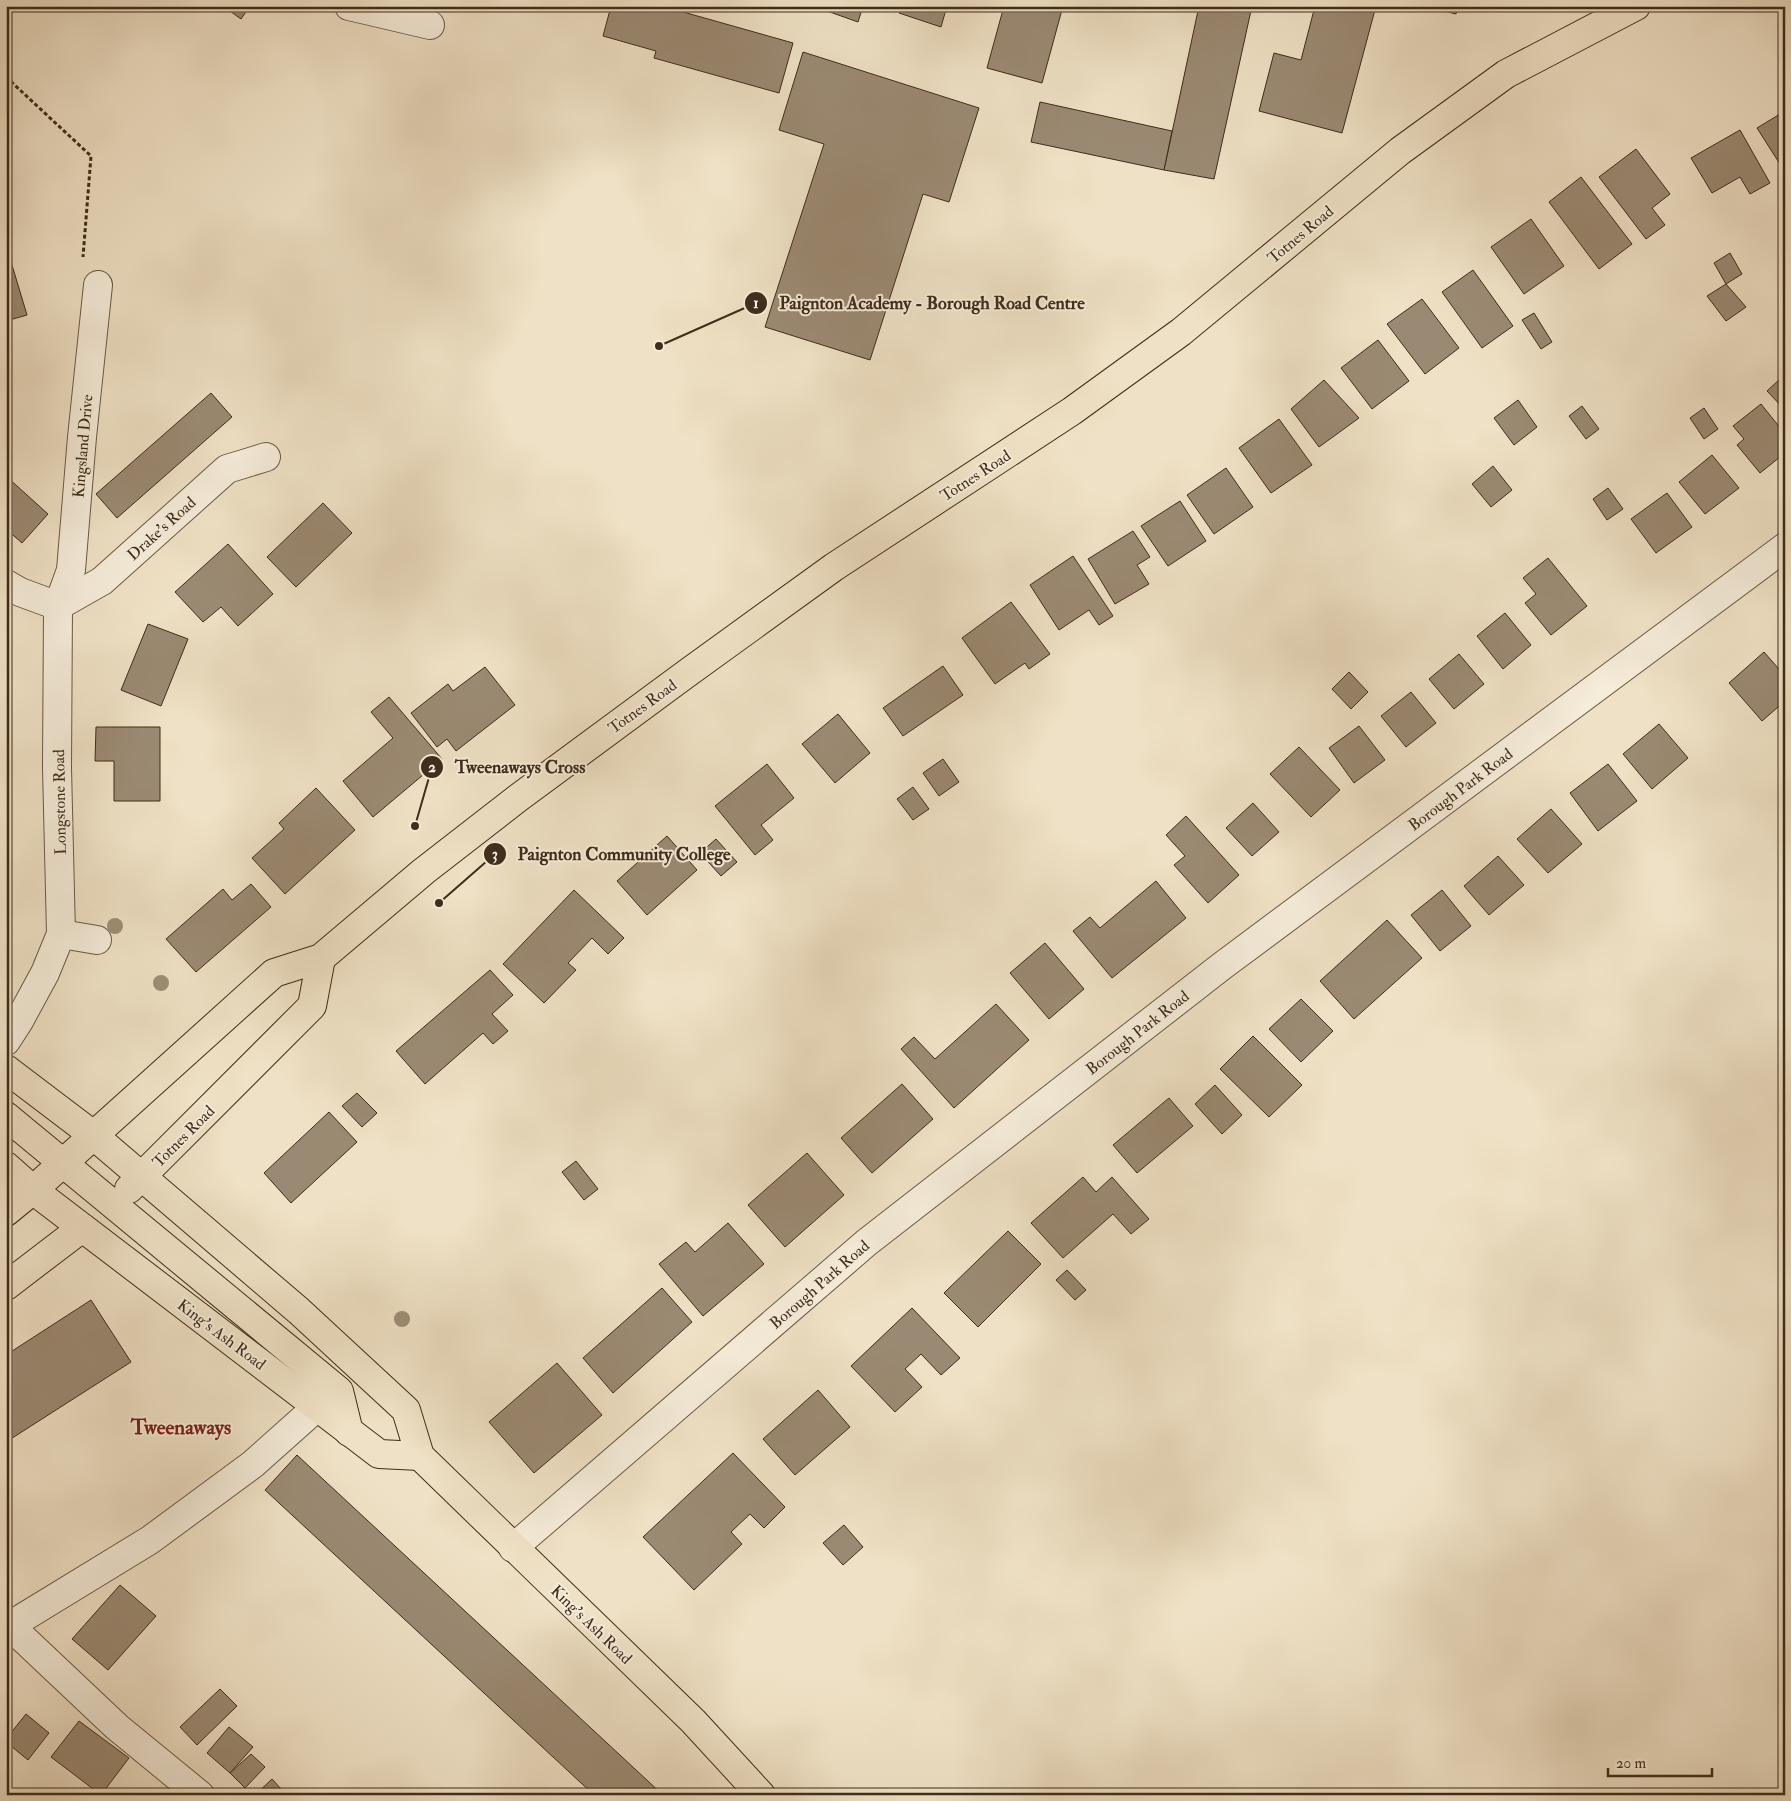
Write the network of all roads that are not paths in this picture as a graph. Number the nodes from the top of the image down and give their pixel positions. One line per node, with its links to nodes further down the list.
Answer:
1 (349, 6): 3 (street)
2 (1633, 7): 11 (main road, Totnes Road)
3 (430, 25)
4 (98, 285): 8 (street, Kingsland Drive)
5 (266, 457): 8 (street, Drake's Road)
6 (1785, 547): 27 (street, Borough Park Road)
7 (6, 584): 8 (street)
8 (58, 606): 9 (street, Longstone Road)
9 (61, 934): 10 (street); 12 (street, Longstone Road)
10 (97, 940)
11 (322, 958): 15 (main road, Totnes Road); 18 (main road, Totnes Road)
12 (6, 1041)
13 (6, 1069): 15 (main road, King's Ash Road)
14 (6, 1116): 16 (main road)
15 (93, 1135): 16 (main road, Totnes Road); 18 (main road, King's Ash Road)
16 (62, 1163): 19 (main road, Totnes Road); 20 (main road)
17 (6, 1166): 19 (main road, King's Ash Road)
18 (143, 1177): 20 (main road, Totnes Road); 26 (main road, King's Ash Road)
19 (33, 1190): 21 (main road, Totnes Road); 22 (main road, King's Ash Road)
20 (112, 1204): 22 (main road, Totnes Road); 25 (main road)
21 (6, 1212)
22 (82, 1228): 23 (main road, Totnes Road); 24 (main road, King's Ash Road)
23 (6, 1286)
24 (318, 1406): 25 (main road, King's Ash Road); 28 (street)
25 (349, 1432): 26 (main road, King's Ash Road)
26 (420, 1456): 27 (main road, King's Ash Road)
27 (513, 1548): 30 (main road, King's Ash Road)
28 (8, 1627): 29 (street)
29 (200, 1795)
30 (761, 1795)

